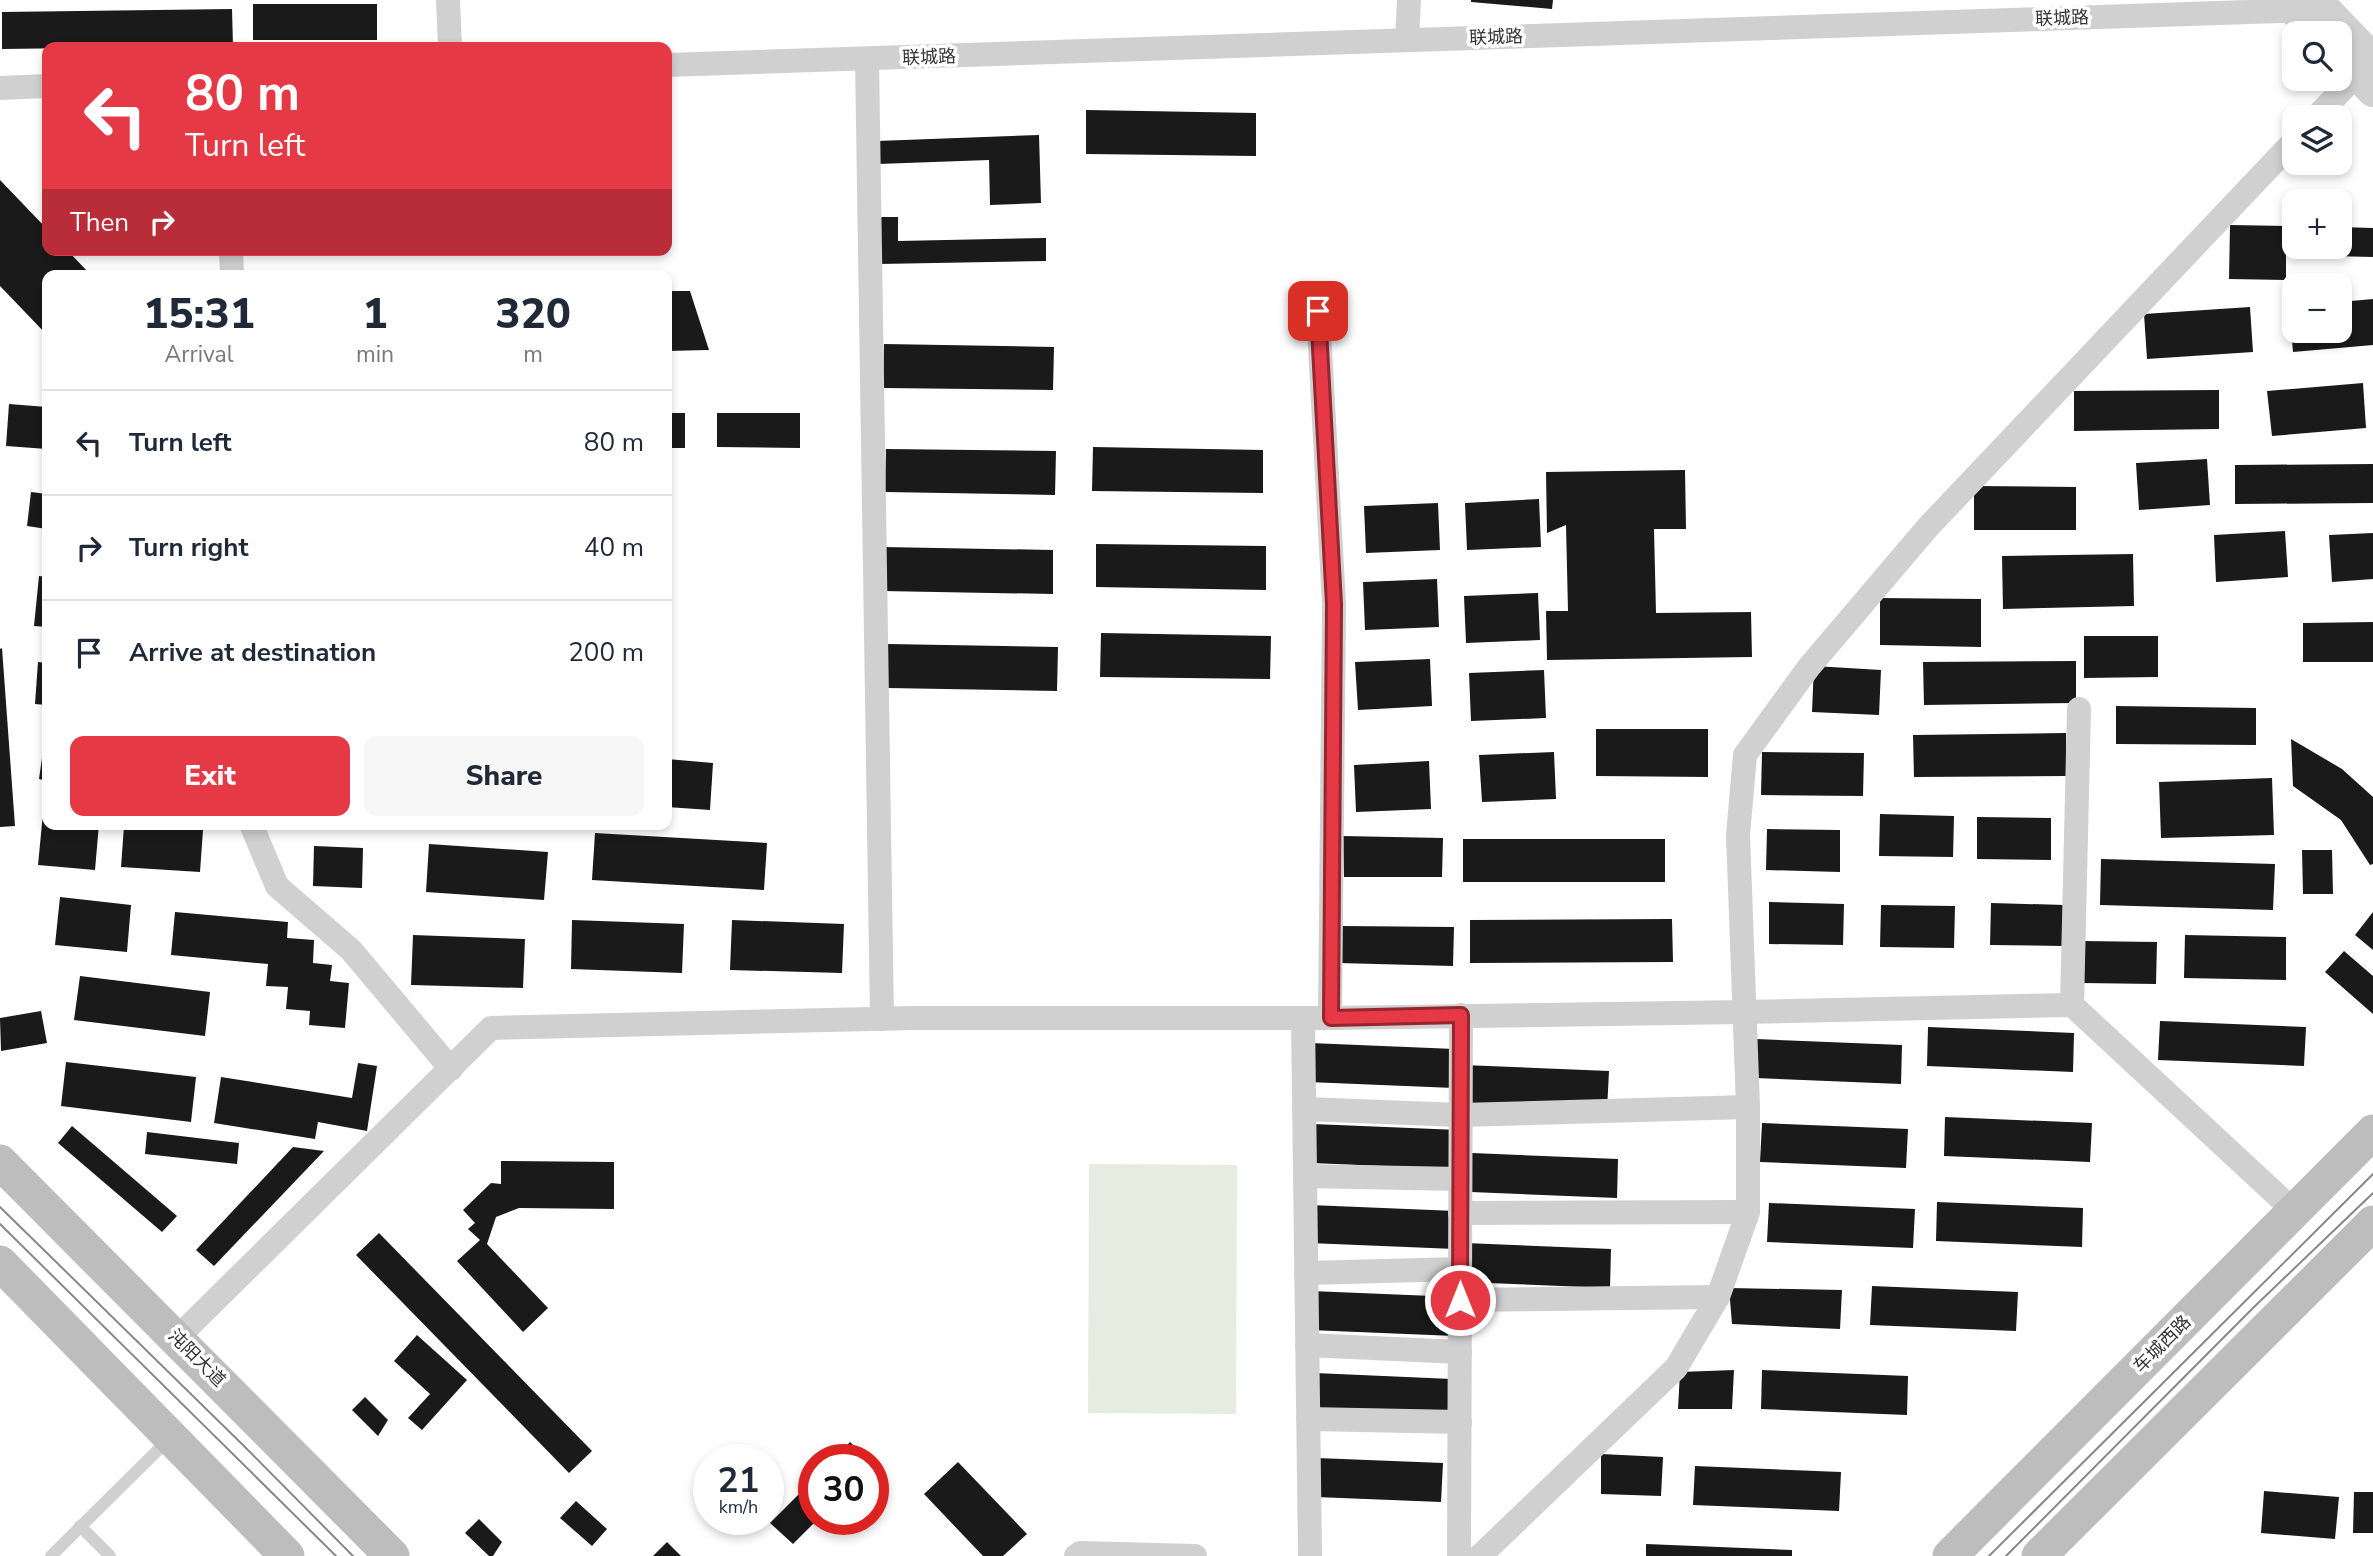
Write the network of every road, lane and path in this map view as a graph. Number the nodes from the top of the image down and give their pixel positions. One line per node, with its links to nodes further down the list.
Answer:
1 (448, 0): 5 (street)
2 (1409, 0): 4 (street)
3 (2307, 11): 4 (street, 联城路); 8 (street)
4 (1407, 40): 6 (street, 联城路)
5 (450, 42)
6 (867, 59): 7 (street, 联城路); 21 (street)
7 (672, 65)
8 (2363, 68): 11 (street)
9 (42, 86): 10 (street)
10 (0, 88)
11 (2328, 105)
12 (2282, 154): 17 (street)
13 (1318, 311): 20 (street)
14 (2079, 709): 16 (street)
15 (254, 830): 22 (street)
16 (2072, 1005): 17 (street); 30 (street)
17 (1745, 1012): 18 (street); 23 (street)
18 (1461, 1015): 20 (street); 25 (street)
19 (1303, 1018): 20 (street); 21 (street); 24 (street)
20 (1331, 1018)
21 (882, 1019): 22 (street)
22 (451, 1069): 39 (street)
23 (1748, 1107): 25 (street); 31 (street)
24 (1304, 1109): 25 (street); 28 (street)
25 (1460, 1115): 29 (street)
26 (2373, 1132): 30 (main road, 车城西路)
27 (0, 1162): 39 (main road, 沌阳大道)
28 (1305, 1176): 29 (street); 36 (street)
29 (1460, 1179): 32 (street)
30 (2294, 1211): 55 (main road, 车城西路)
31 (1748, 1212): 32 (street); 37 (street)
32 (1460, 1213): 35 (street)
33 (2373, 1223): 56 (main road)
34 (0, 1263): 44 (main road)
35 (1460, 1269): 36 (street); 38 (street)
36 (1306, 1273): 40 (street)
37 (1718, 1297): 38 (street); 54 (street)
38 (1460, 1300): 41 (street)
39 (177, 1338): 49 (main road, 沌阳大道)
40 (1307, 1345): 41 (street); 42 (street)
41 (1460, 1352): 43 (street)
42 (1308, 1419): 43 (street); 52 (street)
43 (1460, 1422): 53 (street)
44 (170, 1438): 45 (lane); 48 (main road)
45 (80, 1526): 46 (lane); 47 (lane)
46 (51, 1556)
47 (110, 1556)
48 (287, 1556)
49 (392, 1556)
50 (1076, 1556): 51 (street)
51 (1195, 1556)
52 (1310, 1556)
53 (1459, 1556)
54 (1480, 1556)
55 (1951, 1556)
56 (2039, 1556)

